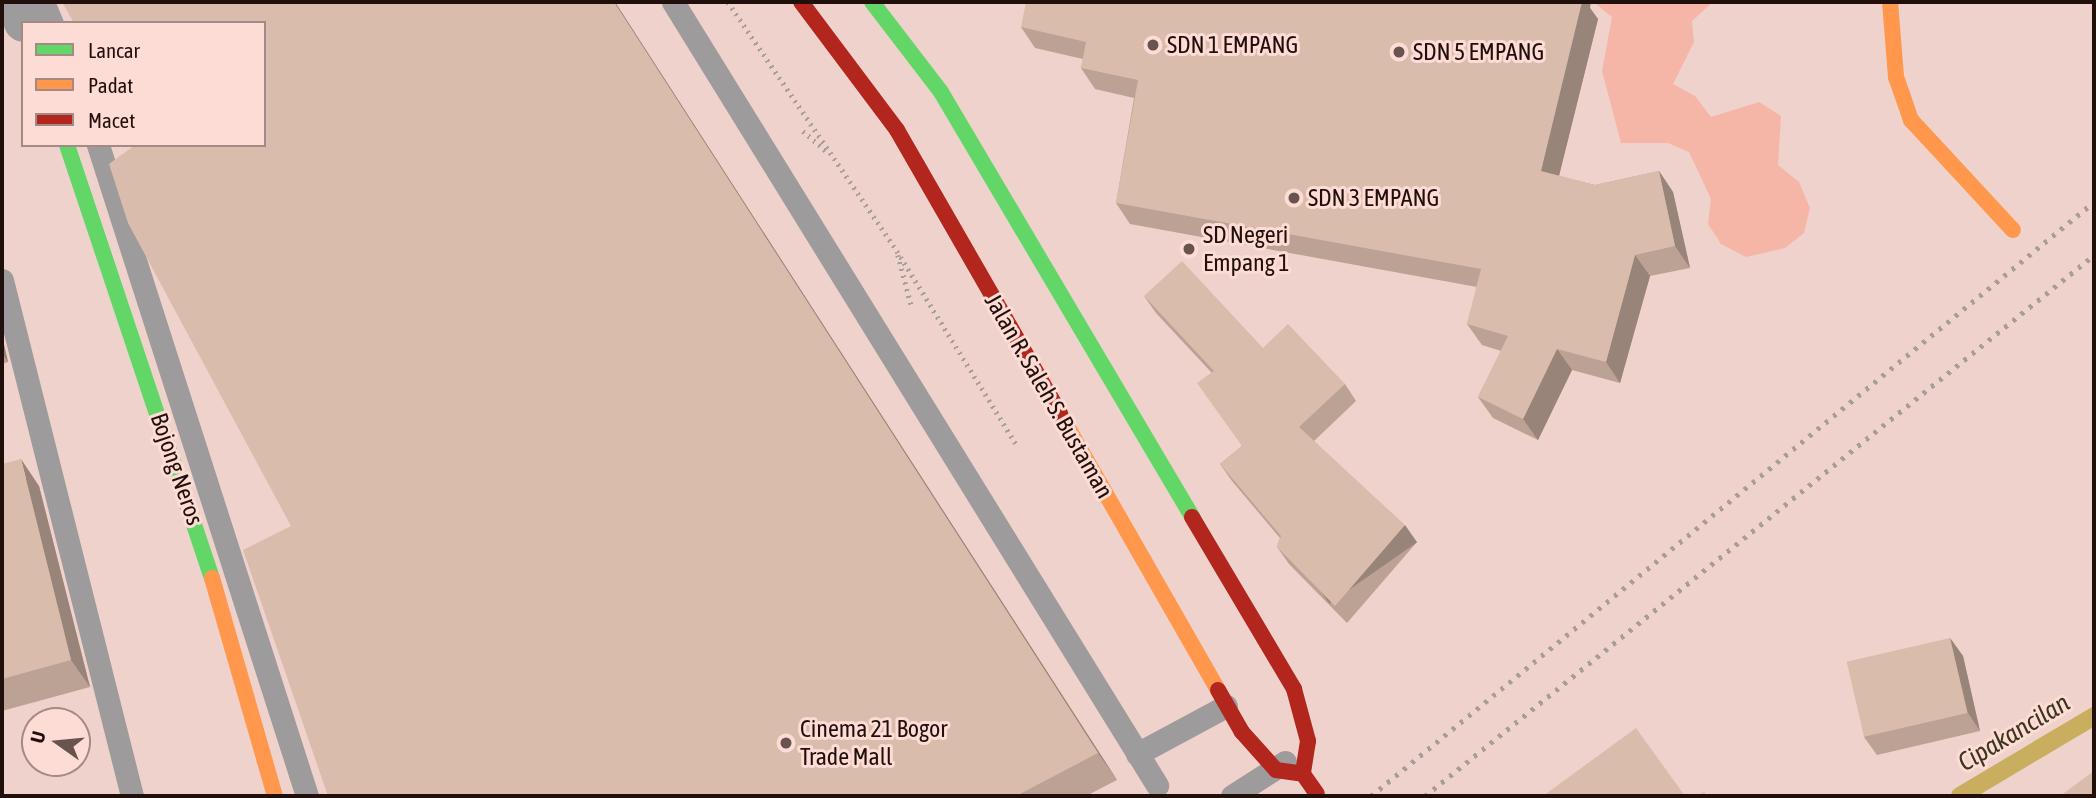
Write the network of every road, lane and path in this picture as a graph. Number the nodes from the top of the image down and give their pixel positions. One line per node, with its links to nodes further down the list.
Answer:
1 (15, 2): 8 (street)
2 (43, 2): 9 (lane)
3 (673, 2): 17 (lane)
4 (727, 2): 14 (path)
5 (802, 2): 15 (main road, Jalan R. Saleh S. Bustaman)
6 (872, 2): 16 (main road)
7 (1890, 2): 12 (main road)
8 (22, 21)
9 (51, 21)
10 (68, 147): 22 (main road, Bojong Neros)
11 (99, 147): 23 (lane)
12 (2013, 230)
13 (2, 280): 21 (lane)
14 (1020, 450)
15 (1226, 706): 17 (lane); 18 (main road, Jalan R. Saleh S. Bustaman)
16 (1308, 741): 18 (lane); 19 (main road)
17 (1137, 754): 20 (lane)
18 (1276, 770): 19 (main road); 24 (lane)
19 (1303, 775): 25 (main road)
20 (1157, 785)
21 (132, 796)
22 (275, 796)
23 (307, 796)
24 (1232, 796)
25 (1318, 796)

